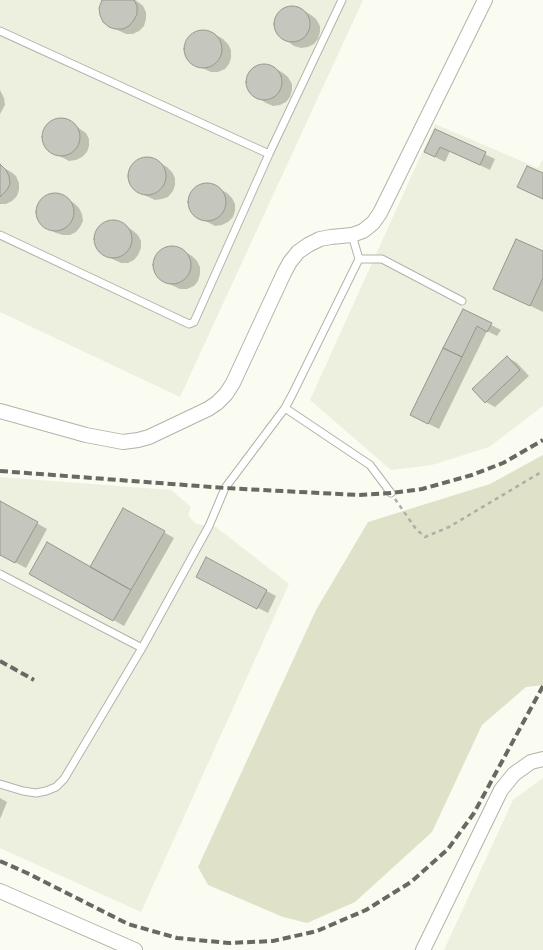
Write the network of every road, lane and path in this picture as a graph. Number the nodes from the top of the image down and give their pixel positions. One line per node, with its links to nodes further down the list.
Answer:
1 (342, 0): 4 (lane)
2 (485, 0): 6 (street)
3 (0, 31): 4 (lane)
4 (269, 154): 5 (lane)
5 (0, 235)
6 (352, 235): 7 (lane); 10 (street)
7 (359, 259): 8 (lane); 9 (lane)
8 (462, 301)
9 (285, 408): 12 (lane); 14 (lane)
10 (0, 410)
11 (543, 471): 12 (path)
12 (391, 493)
13 (0, 574): 14 (lane)
14 (142, 648): 16 (lane)
15 (543, 759): 19 (street)
16 (0, 784)
17 (0, 891): 18 (street)
18 (135, 950)
19 (423, 950)

